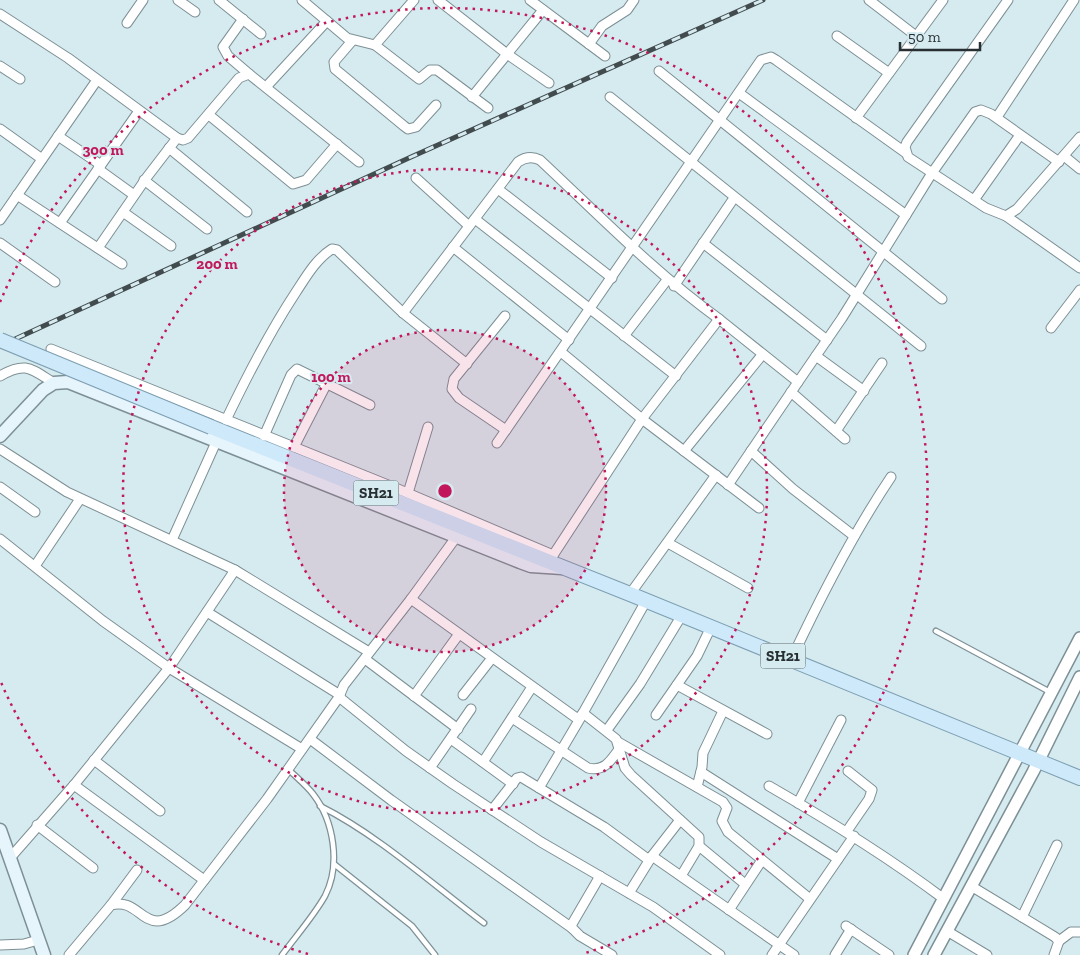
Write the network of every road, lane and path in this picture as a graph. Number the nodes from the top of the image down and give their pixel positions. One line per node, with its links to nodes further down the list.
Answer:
1 (144, 0): 18 (street)
2 (178, 0): 14 (street)
3 (219, 0): 16 (street)
4 (302, 0): 17 (street)
5 (414, 0): 24 (street)
6 (438, 0): 25 (street)
7 (530, 0): 13 (street)
8 (634, 0): 23 (street)
9 (869, 0): 21 (street)
10 (943, 0): 21 (street)
11 (1008, 0): 52 (street)
12 (1074, 0): 42 (street)
13 (543, 10): 23 (street); 25 (street)
14 (195, 12)
15 (0, 14): 32 (street)
16 (243, 19): 19 (street); 29 (street)
17 (326, 21): 22 (street); 34 (street)
18 (127, 24)
19 (261, 34)
20 (837, 36): 30 (street)
21 (916, 36): 30 (street)
22 (352, 41): 24 (street); 38 (street)
23 (589, 44): 26 (street)
24 (375, 45): 36 (street)
25 (507, 54): 33 (street); 36 (street)
26 (605, 56)
27 (0, 66): 31 (street)
28 (659, 71): 44 (street)
29 (249, 74): 34 (street); 41 (street)
30 (888, 74): 43 (street)
31 (20, 79)
32 (97, 80): 40 (street); 47 (street)
33 (549, 83)
34 (266, 87): 50 (street)
35 (738, 93): 43 (street); 44 (street); 69 (street)
36 (472, 97): 39 (street)
37 (610, 97): 56 (street)
38 (436, 105)
39 (488, 108)
40 (139, 110): 49 (street); 57 (street)
41 (209, 115): 49 (street); 50 (street)
42 (997, 117): 46 (street); 59 (street)
43 (856, 118): 52 (street)
44 (719, 120): 56 (street); 81 (street)
45 (0, 129): 53 (street)
46 (1020, 135): 54 (street); 66 (street)
47 (58, 136): 53 (street); 57 (street)
48 (1080, 137): 54 (street)
49 (177, 138): 51 (street)
50 (337, 144): 55 (street)
51 (169, 148): 61 (street); 68 (street)
52 (906, 153): 59 (street)
53 (42, 159): 63 (street)
54 (1061, 159): 58 (street); 70 (street)
55 (360, 162)
56 (689, 162): 65 (street); 80 (street)
57 (100, 167): 64 (street); 72 (street)
58 (1080, 169)
59 (932, 173): 66 (street); 69 (street)
60 (416, 178): 73 (street)
61 (144, 180): 64 (street); 74 (street)
62 (498, 188): 73 (street); 80 (street); 84 (street)
63 (17, 195): 71 (street); 72 (street)
64 (134, 195): 67 (street)
65 (734, 198): 76 (street); 88 (street)
66 (974, 200): 70 (street)
67 (123, 212): 77 (street); 79 (street)
68 (248, 212)
69 (906, 215): 81 (street)
70 (1006, 216): 83 (street)
71 (0, 220)
72 (60, 223): 79 (street)
73 (472, 223): 78 (street); 90 (street)
74 (207, 229)
75 (0, 243): 85 (street)
76 (703, 243): 86 (street); 98 (street)
77 (170, 246)
78 (453, 247): 91 (street); 97 (street)
79 (98, 248): 82 (street)
80 (631, 248): 84 (street); 86 (street)
81 (883, 252): 88 (street); 89 (street)
82 (122, 264)
83 (1080, 268)
84 (612, 278): 90 (street)
85 (55, 282)
86 (671, 283): 93 (street); 95 (street)
87 (1080, 290): 94 (street)
88 (856, 294): 98 (street); 99 (street)
89 (942, 299)
90 (590, 310): 95 (street); 97 (street)
91 (403, 313): 105 (street); 115 (street)
92 (506, 316): 105 (street)
93 (719, 320): 102 (street); 107 (street)
94 (1051, 328)
95 (624, 336): 107 (street)
96 (0, 340): 141 (main road, SH21, bridge)
97 (569, 340): 101 (street)
98 (827, 340): 103 (street)
99 (921, 346)
100 (51, 349): 115 (street)
101 (561, 352): 114 (street); 117 (street)
102 (762, 355): 108 (street); 126 (street)
103 (816, 356): 108 (street); 111 (street)
104 (882, 363): 111 (street)
105 (467, 364): 117 (street)
106 (0, 376): 109 (street)
107 (676, 376): 114 (street)
108 (798, 382): 112 (street)
109 (54, 383): 119 (main road); 122 (main road)
110 (327, 384): 113 (street); 120 (street); 124 (street)
111 (864, 391): 118 (street)
112 (791, 392): 118 (street); 127 (street)
113 (370, 405)
114 (642, 419): 126 (street); 141 (street)
115 (226, 420): 120 (street)
116 (428, 427): 132 (street)
117 (506, 430): 123 (street)
118 (836, 431): 121 (street)
119 (0, 436)
120 (264, 436): 124 (street)
121 (845, 439)
122 (217, 440): 136 (main road); 139 (street)
123 (497, 442)
124 (294, 447): 132 (street)
125 (0, 449): 133 (street)
126 (684, 451): 128 (street)
127 (751, 451): 130 (street); 137 (street)
128 (716, 475): 130 (street); 140 (street)
129 (892, 477): 137 (street)
130 (728, 485): 134 (street)
131 (0, 487): 135 (street)
132 (408, 493): 141 (street)
133 (80, 499): 139 (street); 142 (street)
134 (759, 508)
135 (35, 512)
136 (456, 536): 143 (main road); 147 (street)
137 (854, 536): 157 (street)
138 (0, 539): 142 (street)
139 (172, 540): 144 (street)
140 (668, 543): 145 (street); 146 (street)
141 (547, 559): 143 (main road, SH21)
142 (35, 566): 158 (street)
143 (563, 568): 146 (main road, SH21)
144 (235, 570): 149 (street); 155 (street)
145 (748, 588)
146 (630, 594): 148 (main road, SH21)
147 (411, 599): 153 (street); 155 (street)
148 (646, 601): 150 (main road, SH21); 169 (street)
149 (206, 612): 158 (street); 165 (street)
150 (682, 615): 151 (main road, SH21); 174 (street)
151 (711, 627): 157 (main road, SH21); 160 (street)
152 (936, 631): 162 (lane)
153 (459, 634): 156 (street); 166 (street)
154 (1080, 638): 162 (street)
155 (367, 656): 165 (street); 166 (street)
156 (492, 658): 161 (street); 164 (street)
157 (791, 660): 181 (main road, SH21)
158 (170, 668): 179 (street); 182 (street)
159 (1080, 677): 163 (street)
160 (677, 685): 168 (street); 170 (street)
161 (532, 687): 169 (street); 171 (street)
162 (1051, 692): 181 (street)
163 (1077, 692): 181 (street)
164 (462, 695)
165 (339, 696): 176 (street); 184 (street)
166 (414, 696): 173 (street)
167 (471, 709): 173 (street)
168 (722, 711): 175 (street); 187 (street)
169 (582, 715): 174 (street); 180 (street)
170 (656, 715)
171 (512, 718): 180 (street); 183 (street)
172 (841, 720): 194 (street)
173 (458, 729): 177 (street)
174 (607, 730): 178 (street)
175 (767, 734)
176 (310, 739): 179 (street); 223 (street)
177 (451, 739): 183 (street); 184 (street)
178 (619, 745): 180 (street); 192 (street); 198 (street)
179 (302, 750): 185 (street)
180 (562, 751): 193 (street)
181 (1029, 757): 188 (main road, SH21); 215 (street); 218 (street)
182 (94, 760): 190 (street); 196 (street)
183 (483, 762): 189 (street)
184 (430, 768): 197 (street)
185 (288, 769): 195 (lane); 213 (street)
186 (848, 771): 201 (street)
187 (702, 772): 192 (street); 206 (street)
188 (1080, 778)
189 (513, 784): 193 (street); 197 (street)
190 (74, 785): 199 (street); 213 (street)
191 (769, 786): 194 (street)
192 (696, 787): 207 (street)
193 (539, 788): 205 (street)
194 (798, 803): 201 (street)
195 (320, 806): 208 (lane); 222 (lane)
196 (160, 810)
197 (492, 810): 211 (street)
198 (680, 820): 203 (street); 205 (street)
199 (37, 825): 204 (street); 209 (street)
200 (0, 830): 204 (main road)
201 (850, 834): 206 (street); 218 (street)
202 (1058, 845): 221 (street)
203 (699, 846): 212 (street); 214 (street)
204 (10, 858): 226 (main road)
205 (651, 858): 212 (street); 216 (street)
206 (838, 859): 217 (street)
207 (762, 860): 214 (street); 217 (street)
208 (334, 864): 232 (lane); 233 (lane)
209 (93, 868)
210 (137, 870): 219 (street)
211 (600, 876): 216 (street); 223 (street)
212 (681, 876): 220 (street)
213 (204, 880): 219 (street)
214 (745, 884): 220 (street)
215 (971, 886): 221 (street); 224 (street)
216 (629, 893): 235 (street)
217 (810, 899): 229 (street)
218 (944, 899): 240 (street)
219 (111, 906): 231 (street)
220 (729, 910): 229 (street)
221 (1022, 917): 227 (street)
222 (484, 923)
223 (572, 928): 234 (street)
224 (947, 931): 241 (street); 242 (street)
225 (1080, 932): 227 (street)
226 (38, 940): 228 (street); 230 (main road)
227 (1059, 941): 243 (street)
228 (0, 945)
229 (779, 945): 236 (street); 237 (street)
230 (44, 955)
231 (69, 955)
232 (282, 955)
233 (435, 955)
234 (612, 955)
235 (720, 955)
236 (772, 955)
237 (794, 955)
238 (835, 955): 239 (street)
239 (889, 955)
240 (914, 955)
241 (934, 955)
242 (987, 955)
243 (1054, 955)

